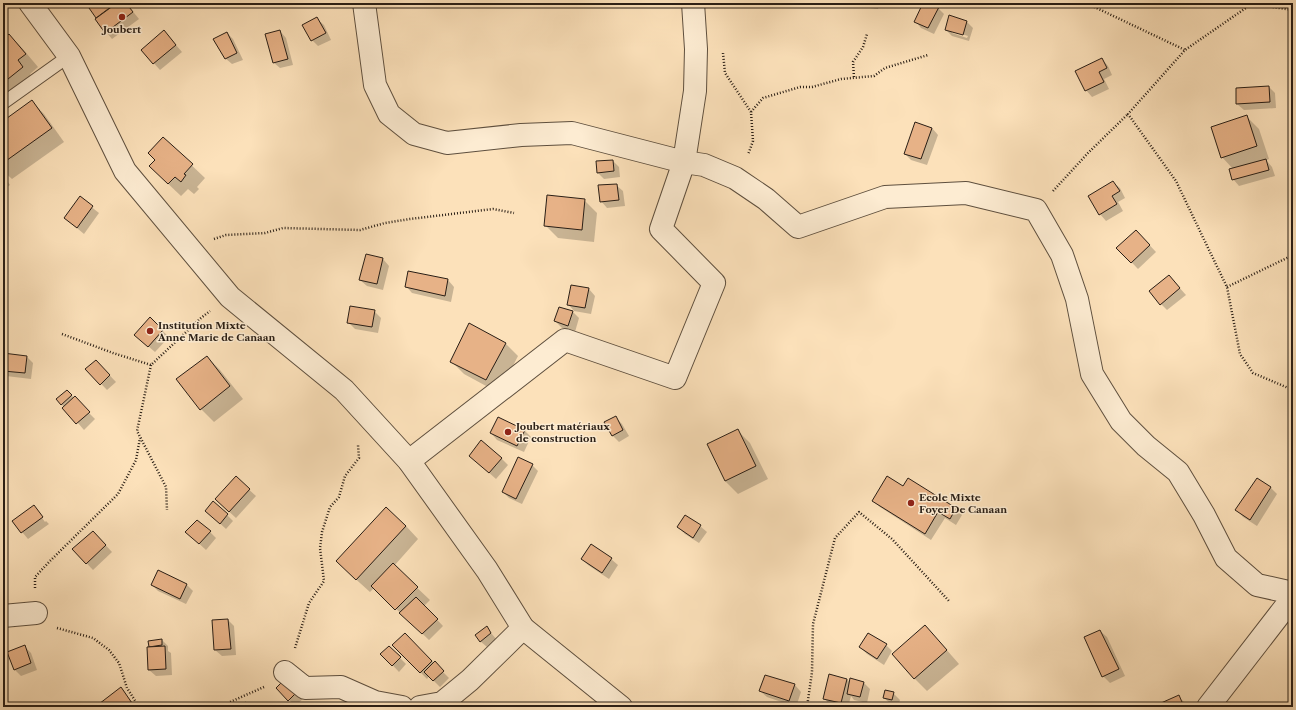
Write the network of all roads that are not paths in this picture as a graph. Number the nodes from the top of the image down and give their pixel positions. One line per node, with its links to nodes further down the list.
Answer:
1 (30, 3): 4 (street)
2 (364, 3): 6 (street)
3 (694, 3): 6 (street)
4 (70, 56): 5 (lane); 7 (street)
5 (3, 103)
6 (684, 162): 7 (street); 8 (street)
7 (409, 461): 12 (street)
8 (1293, 593)
9 (1293, 597): 17 (street)
10 (36, 613): 11 (street)
11 (3, 616)
12 (523, 628): 15 (street); 16 (street)
13 (285, 672): 14 (street)
14 (402, 707)
15 (420, 707)
16 (621, 707)
17 (1208, 707)

